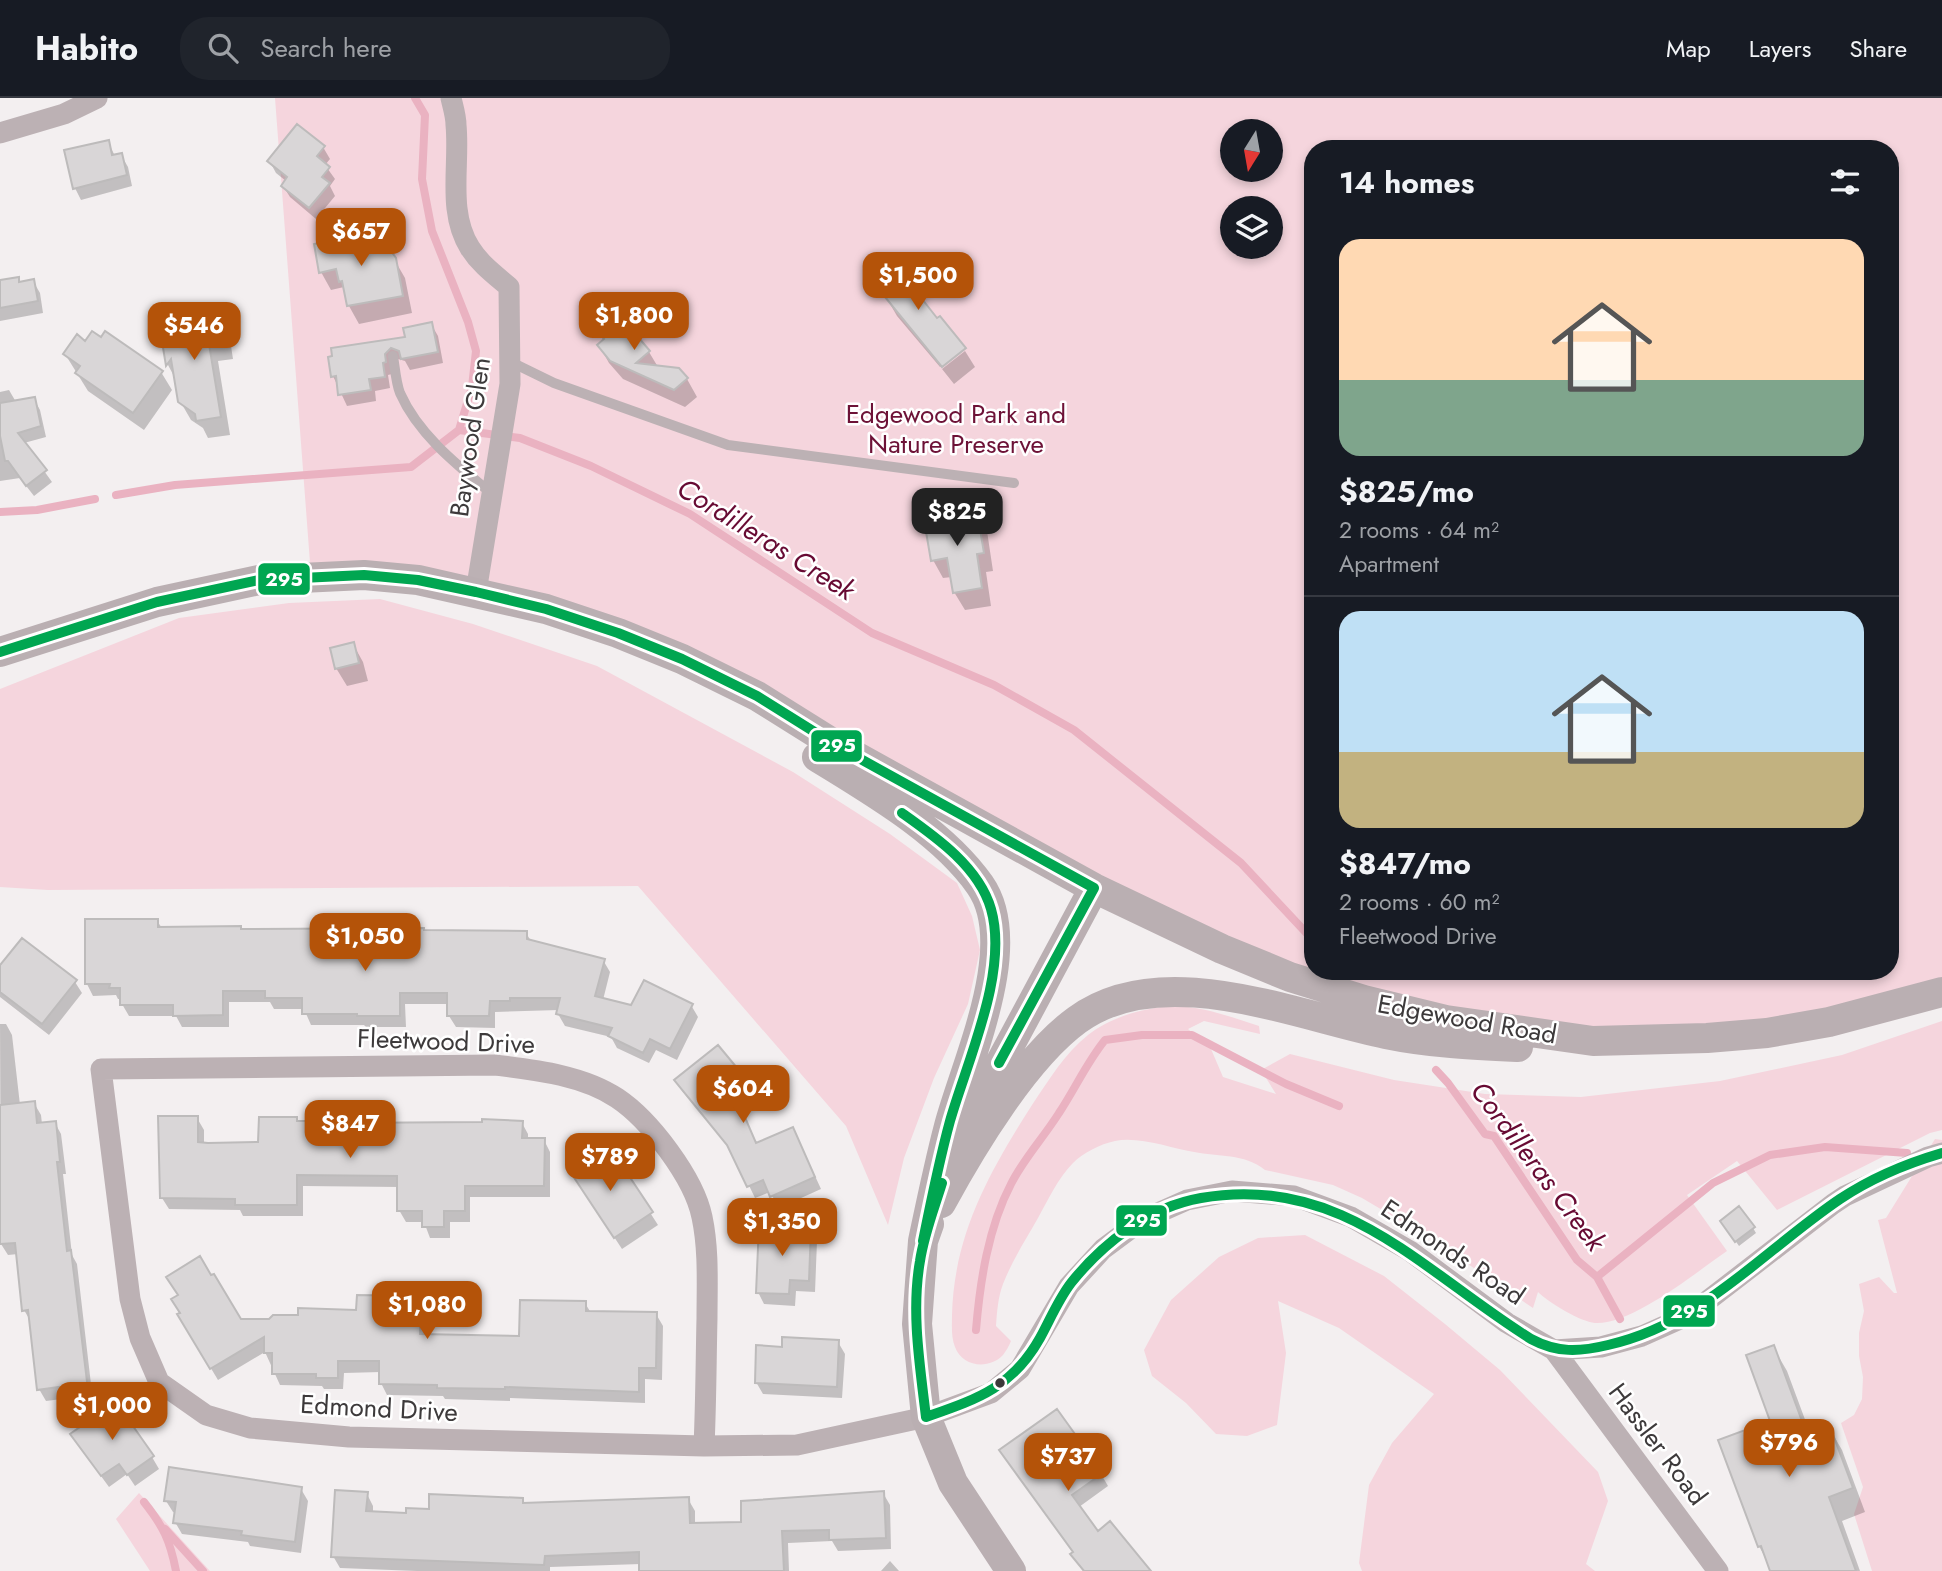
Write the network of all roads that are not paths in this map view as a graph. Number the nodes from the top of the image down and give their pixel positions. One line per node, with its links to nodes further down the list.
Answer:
1 (97, 98): 3 (street)
2 (451, 98): 5 (street, Baywood Glen)
3 (0, 133)
4 (393, 356): 7 (lane)
5 (511, 362): 6 (lane); 7 (street, Baywood Glen)
6 (1014, 483)
7 (492, 486): 8 (street, Baywood Glen)
8 (476, 592): 9 (main road, Edgewood Road); 10 (main road, Edgewood Road)
9 (618, 633): 11 (main road, Edgewood Road); 16 (main road)
10 (0, 652)
11 (1094, 888): 13 (main road, Edgewood Road); 16 (main road)
12 (1942, 992): 13 (main road, Edgewood Road)
13 (1593, 1041): 16 (main road)
14 (101, 1069): 19 (street, Edmond Drive); 19 (street, Fleetwood Drive)
15 (1942, 1153): 17 (street)
16 (923, 1241): 18 (main road)
17 (1554, 1350): 18 (street, Edmonds Road); 21 (street, Hassler Road)
18 (926, 1418): 19 (street, Edmond Drive); 20 (main road)
19 (704, 1446)
20 (1011, 1571)
21 (1718, 1571)

